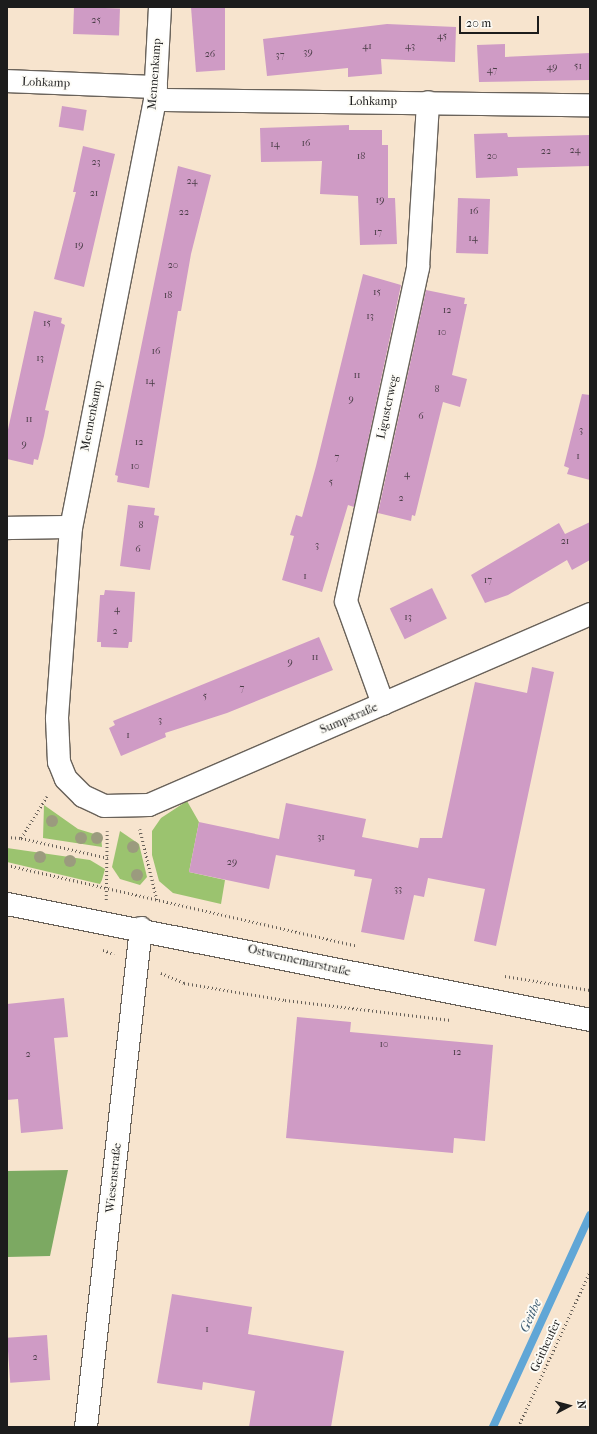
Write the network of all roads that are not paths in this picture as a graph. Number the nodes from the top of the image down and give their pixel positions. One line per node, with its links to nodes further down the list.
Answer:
1 (160, 7): 3 (street, Mennenkamp)
2 (7, 81): 3 (street, Lohkamp)
3 (156, 94): 4 (street, Lohkamp); 6 (street, Mennenkamp)
4 (428, 102): 5 (street, Lohkamp); 9 (street, Ligusterweg)
5 (590, 105)
6 (71, 527): 7 (street); 10 (street, Mennenkamp)
7 (7, 528)
8 (590, 614): 9 (street, Sumpstraße)
9 (383, 704): 10 (street, Sumpstraße)
10 (104, 806)
11 (7, 904): 12 (street, Ostwennemarstraße)
12 (142, 928): 13 (street, Ostwennemarstraße); 14 (street, Wiesenstraße)
13 (590, 1020)
14 (86, 1427)

